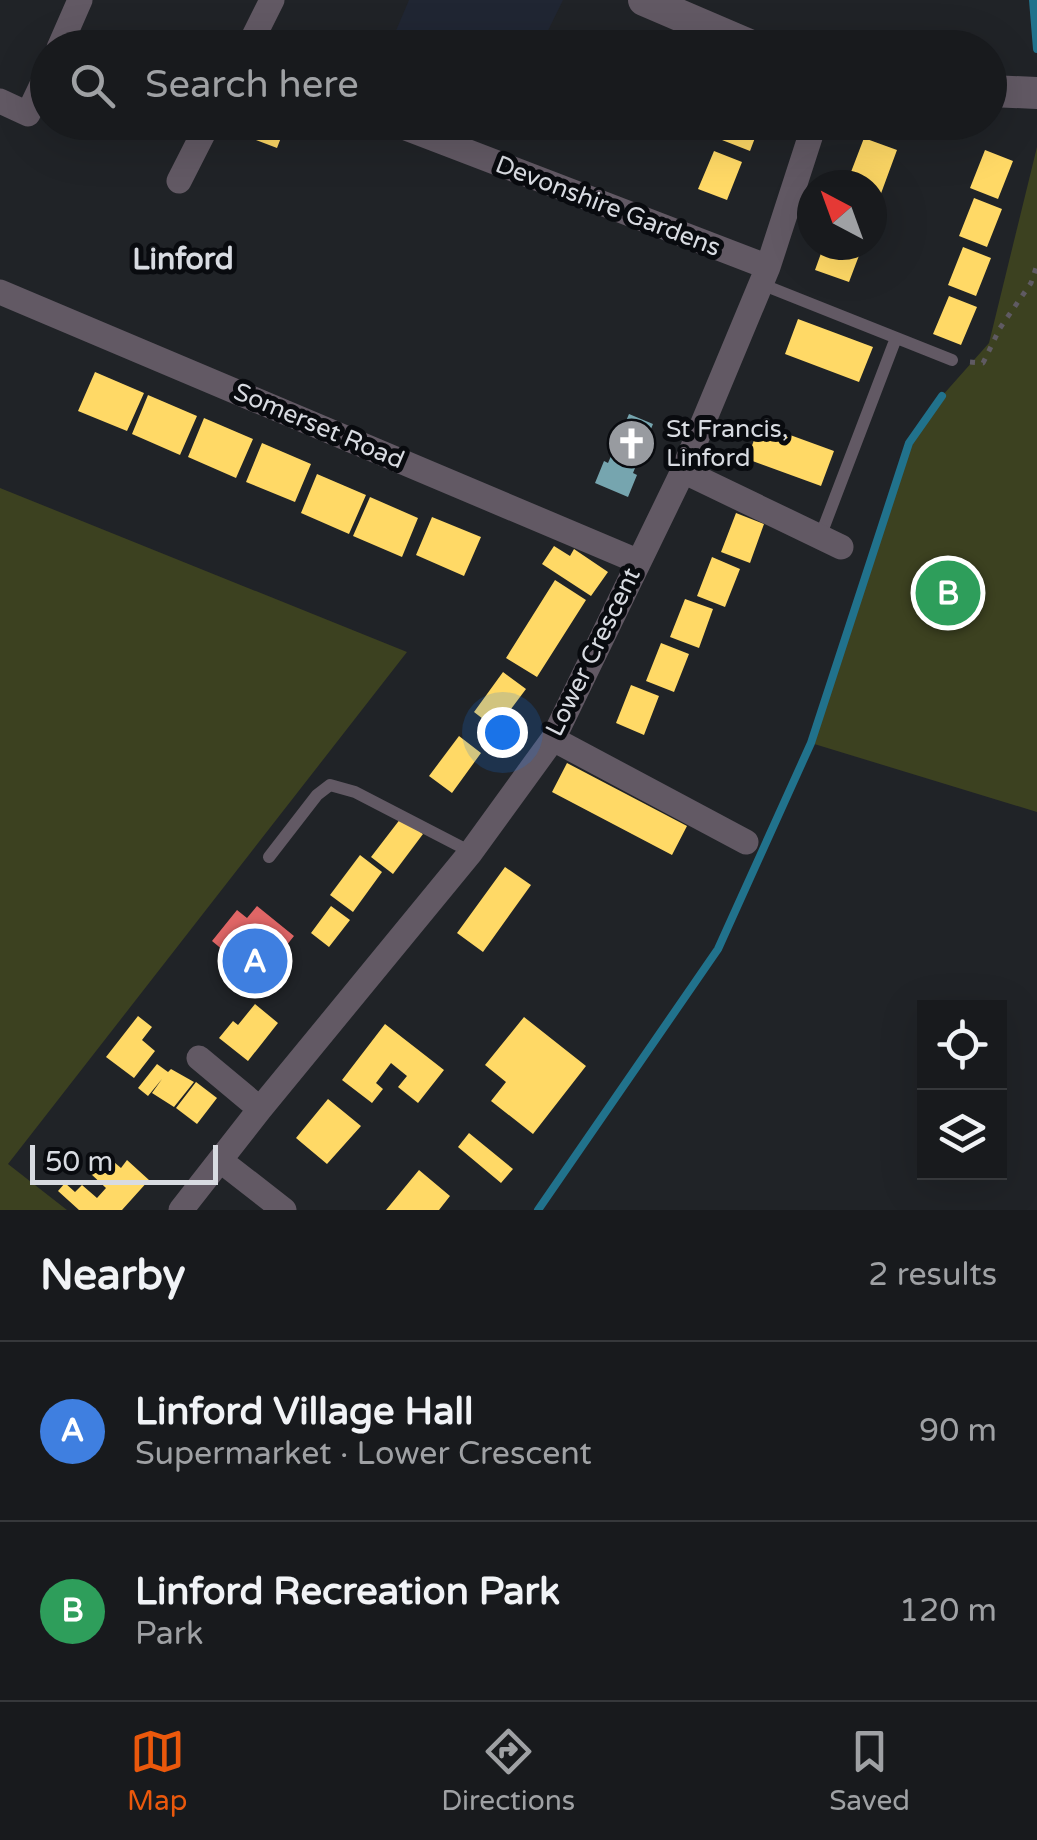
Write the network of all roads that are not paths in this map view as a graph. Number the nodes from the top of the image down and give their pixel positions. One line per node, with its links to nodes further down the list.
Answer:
1 (80, 0): 4 (street)
2 (272, 0): 5 (street)
3 (644, 0): 6 (street)
4 (66, 30)
5 (257, 30)
6 (714, 30)
7 (1007, 92): 8 (street)
8 (1037, 93)
9 (0, 102): 10 (street)
10 (30, 110)
11 (200, 140): 14 (street)
12 (434, 140): 15 (street, Devonshire Gardens)
13 (809, 140): 15 (street, Lower Crescent)
14 (179, 180)
15 (764, 276): 17 (lane); 19 (street, Lower Crescent)
16 (0, 292): 21 (street, Somerset Road)
17 (896, 338): 18 (lane); 20 (lane)
18 (952, 360)
19 (683, 471): 20 (street); 21 (street, Lower Crescent)
20 (830, 542)
21 (638, 561): 22 (street, Lower Crescent)
22 (552, 739): 23 (street); 24 (street, Lower Crescent)
23 (746, 842)
24 (471, 852): 25 (lane); 27 (street, Lower Crescent)
25 (269, 857)
26 (199, 1058): 27 (street)
27 (260, 1109): 28 (street, Lower Crescent)
28 (221, 1161): 29 (street, Lower Crescent); 30 (street)
29 (182, 1210)
30 (284, 1210)

